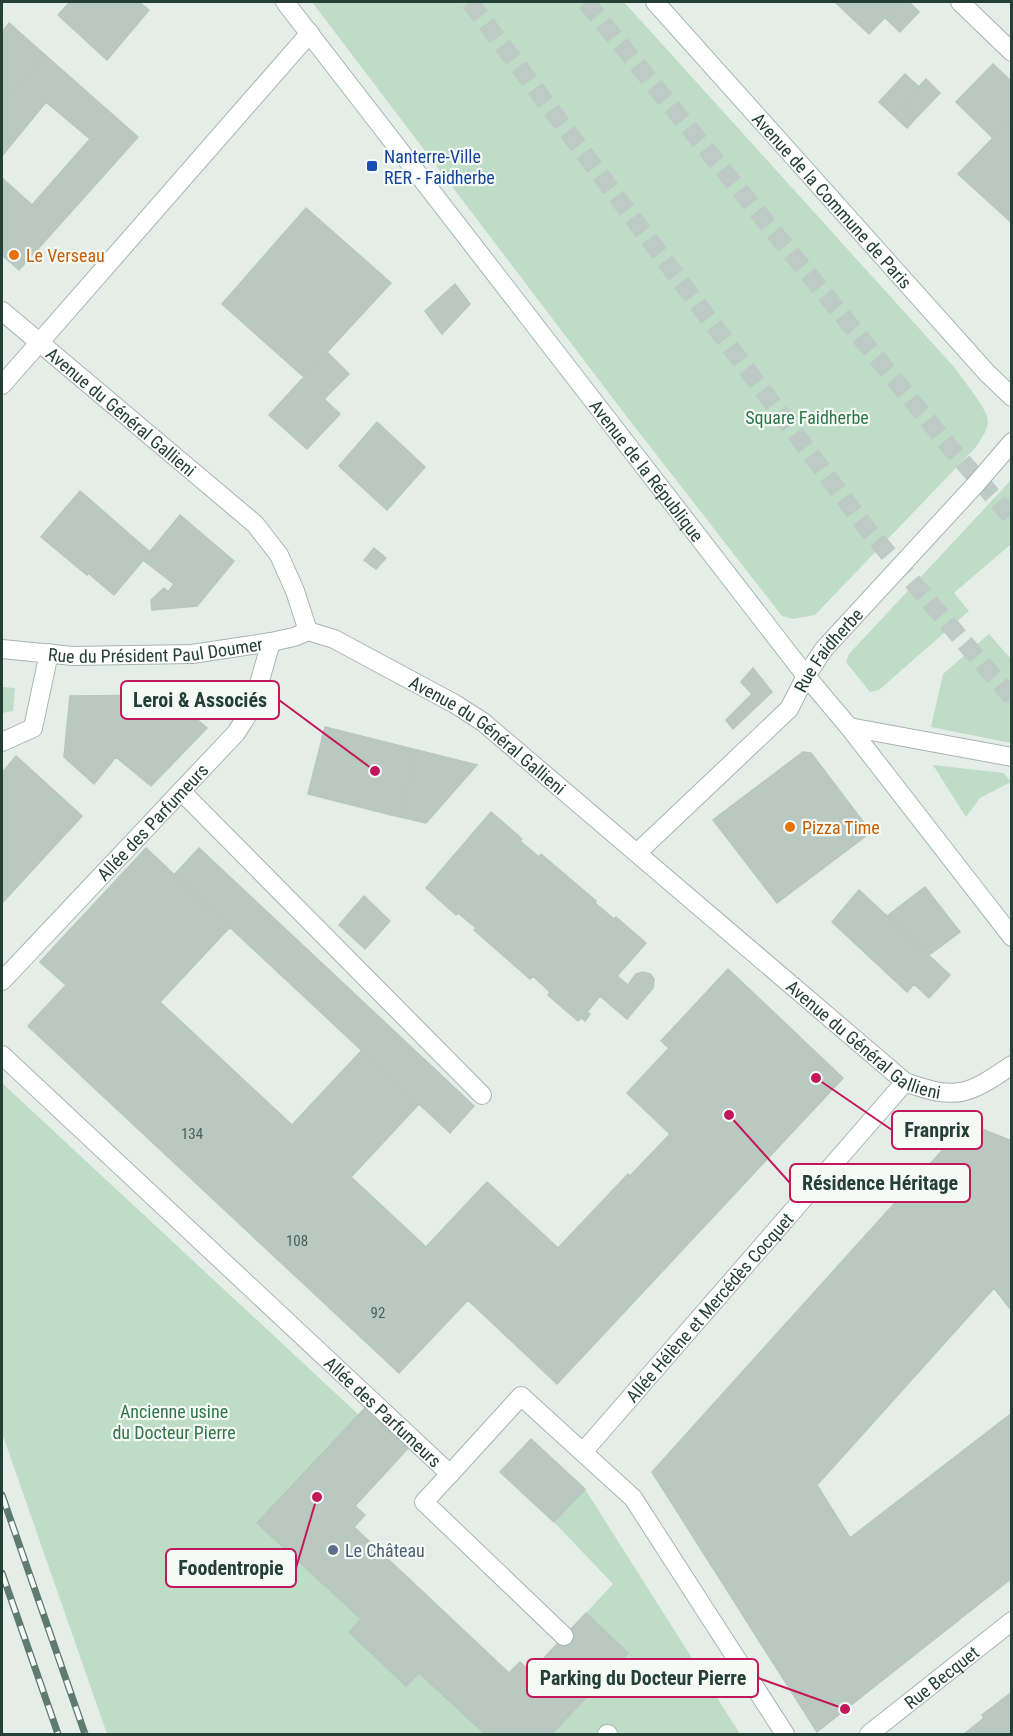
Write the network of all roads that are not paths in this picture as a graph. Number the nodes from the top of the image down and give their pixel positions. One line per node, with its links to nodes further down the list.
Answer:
1 (285, 2): 4 (street, Avenue de la République)
2 (655, 2): 9 (street, Avenue de la Commune de Paris)
3 (960, 2): 5 (street)
4 (309, 33): 7 (street); 15 (street, Avenue de la République)
5 (1011, 52)
6 (2, 311): 7 (street, Avenue du Général Gallieni)
7 (39, 343): 8 (street); 11 (street, Avenue du Général Gallieni)
8 (2, 385)
9 (1011, 397)
10 (1011, 442): 15 (street, Rue Faidherbe)
11 (308, 631): 12 (street, Rue du Président Paul Doumer); 20 (street, Avenue du Général Gallieni)
12 (272, 642): 14 (street, Rue du Président Paul Doumer); 19 (street, Allée des Parfumeurs)
13 (2, 649): 14 (street, Rue du Président Paul Doumer)
14 (49, 653): 17 (street)
15 (806, 676): 16 (street, Avenue de la République); 20 (street, Rue Faidherbe)
16 (849, 728): 18 (street); 21 (street, Avenue de la République)
17 (2, 742)
18 (1011, 757)
19 (180, 791): 22 (street, Allée des Parfumeurs); 26 (street)
20 (638, 852): 25 (street, Avenue du Général Gallieni)
21 (1011, 937)
22 (2, 981)
23 (2, 1055): 28 (street, Allée des Parfumeurs)
24 (1011, 1065): 25 (street, Avenue du Général Gallieni)
25 (905, 1082): 27 (street, Allée Hélène et Mercédès Cocquet)
26 (482, 1095)
27 (583, 1452): 28 (street, Allée des Parfumeurs); 31 (street, Allée des Parfumeurs)
28 (450, 1474): 30 (street)
29 (1011, 1621): 32 (street, Rue Becquet)
30 (564, 1636)
31 (784, 1734)
32 (869, 1734)

